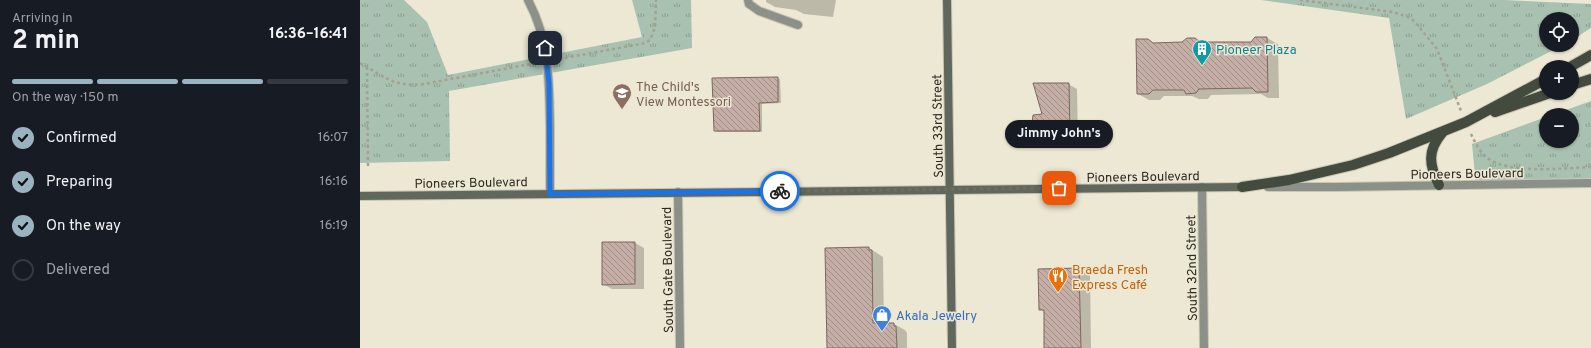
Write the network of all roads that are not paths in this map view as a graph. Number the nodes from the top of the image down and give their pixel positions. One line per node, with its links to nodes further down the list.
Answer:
1 (528, 0): 19 (street)
2 (748, 0): 4 (street)
3 (947, 0): 17 (main road, South 33rd Street)
4 (798, 25)
5 (1591, 55): 6 (main road)
6 (1579, 62)
7 (1591, 79): 9 (main road)
8 (1539, 83): 11 (main road)
9 (1579, 83)
10 (1539, 97): 11 (main road)
11 (1466, 122): 12 (main road)
12 (1442, 133): 14 (main road); 15 (main road)
13 (1591, 184): 14 (street, Pioneers Boulevard)
14 (1439, 185): 15 (street, Pioneers Boulevard)
15 (1242, 186): 16 (main road, Pioneers Boulevard)
16 (1202, 187): 17 (main road, Pioneers Boulevard); 23 (street, South 32nd Street)
17 (949, 190): 18 (main road, Pioneers Boulevard); 22 (main road, South 33rd Street)
18 (678, 192): 19 (main road, Pioneers Boulevard); 21 (street, South Gate Boulevard)
19 (550, 194): 20 (main road, Pioneers Boulevard)
20 (360, 196)
21 (680, 348)
22 (952, 348)
23 (1204, 348)

